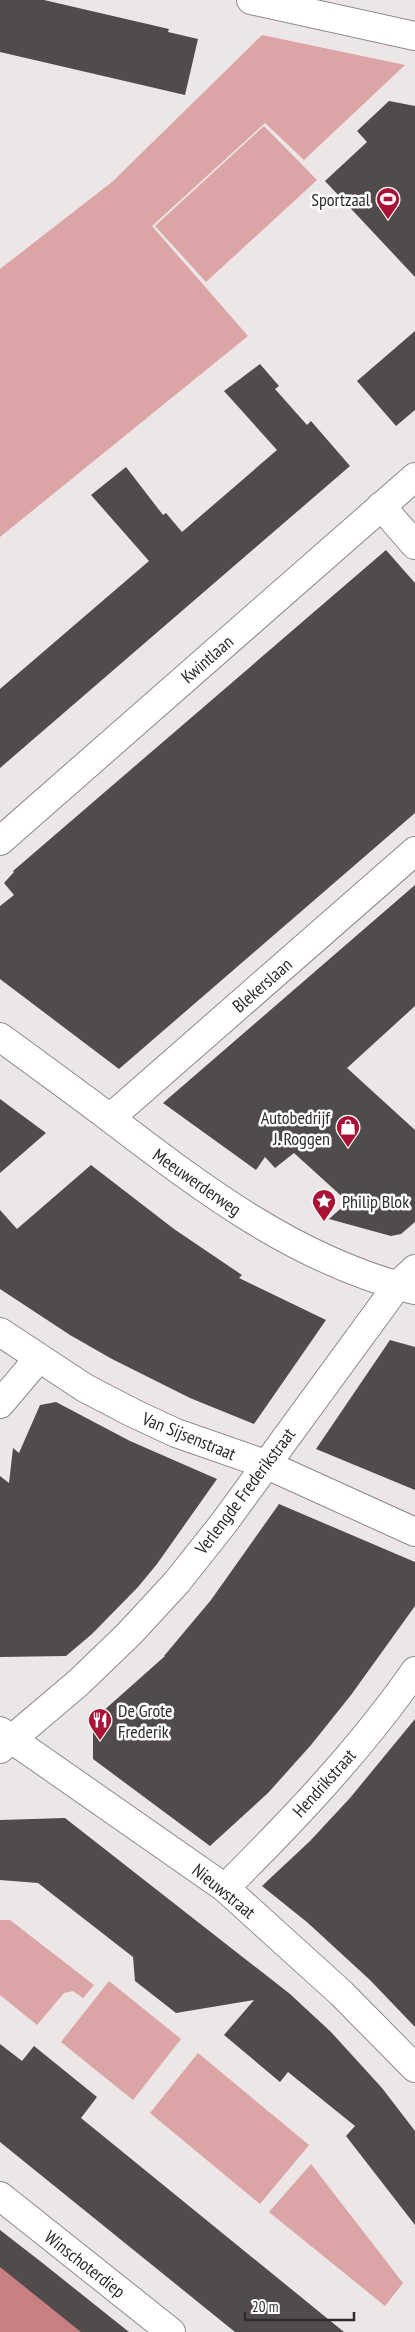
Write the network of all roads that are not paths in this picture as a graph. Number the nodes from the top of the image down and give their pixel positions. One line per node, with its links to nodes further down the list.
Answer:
1 (251, 0): 2 (street)
2 (415, 36)
3 (415, 477): 4 (street, Kwintlaan)
4 (381, 506): 5 (street); 6 (street, Kwintlaan)
5 (415, 545)
6 (0, 841)
7 (415, 851): 9 (street, Blekerslaan)
8 (0, 1037): 9 (street, Meeuwerderweg)
9 (110, 1118): 10 (street, Meeuwerderweg)
10 (409, 1282): 14 (street, Verlengde Frederikstraat)
11 (0, 1332): 12 (street, Van Sijsenstraat)
12 (38, 1359): 13 (street); 14 (street, Van Sijsenstraat)
13 (0, 1404)
14 (265, 1464): 15 (street, Van Sijsenstraat); 17 (street, Verlengde Frederikstraat)
15 (415, 1532)
16 (415, 1672): 18 (street, Hendrikstraat)
17 (4, 1740): 18 (street, Nieuwstraat)
18 (225, 1888): 19 (street, Nieuwstraat)
19 (415, 2068)
20 (0, 2196): 21 (street, Winschoterdiep)
21 (171, 2332)

